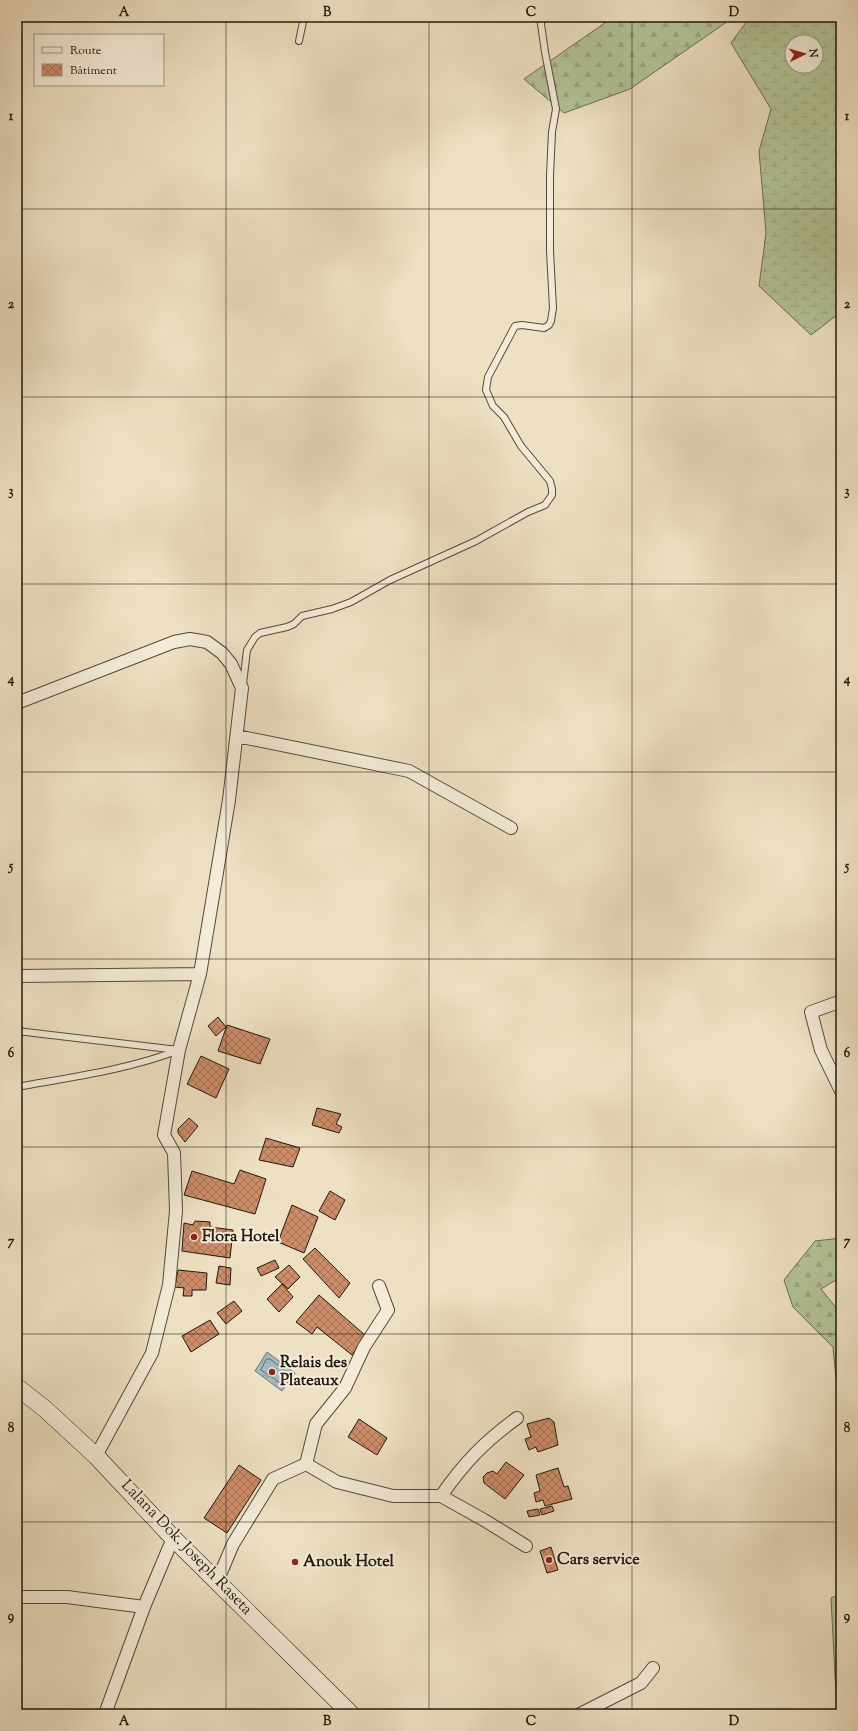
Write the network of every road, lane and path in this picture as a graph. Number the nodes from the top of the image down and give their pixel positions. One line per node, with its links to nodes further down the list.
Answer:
1 (304, 17): 3 (lane)
2 (540, 17): 4 (lane)
3 (299, 41)
4 (242, 688): 5 (street); 6 (street)
5 (17, 703)
6 (236, 736): 7 (street); 8 (street)
7 (511, 828)
8 (200, 974): 9 (street); 12 (street)
9 (17, 976)
10 (841, 1004): 14 (street)
11 (17, 1031): 12 (lane)
12 (179, 1050): 13 (lane); 18 (street)
13 (17, 1087)
14 (841, 1091)
15 (379, 1286): 19 (street)
16 (17, 1387): 18 (main road, Lalana Dok. Joseph Raseta)
17 (517, 1418): 20 (street)
18 (96, 1456): 21 (main road, Lalana Dok. Joseph Raseta)
19 (306, 1464): 20 (street); 23 (street)
20 (441, 1496): 22 (street)
21 (173, 1538): 23 (main road, Lalana Dok. Joseph Raseta); 25 (street)
22 (526, 1546)
23 (217, 1582): 28 (main road, Lalana Dok. Joseph Raseta)
24 (17, 1597): 25 (street)
25 (144, 1607): 27 (street)
26 (653, 1668): 29 (street)
27 (105, 1714)
28 (351, 1714)
29 (580, 1714)

